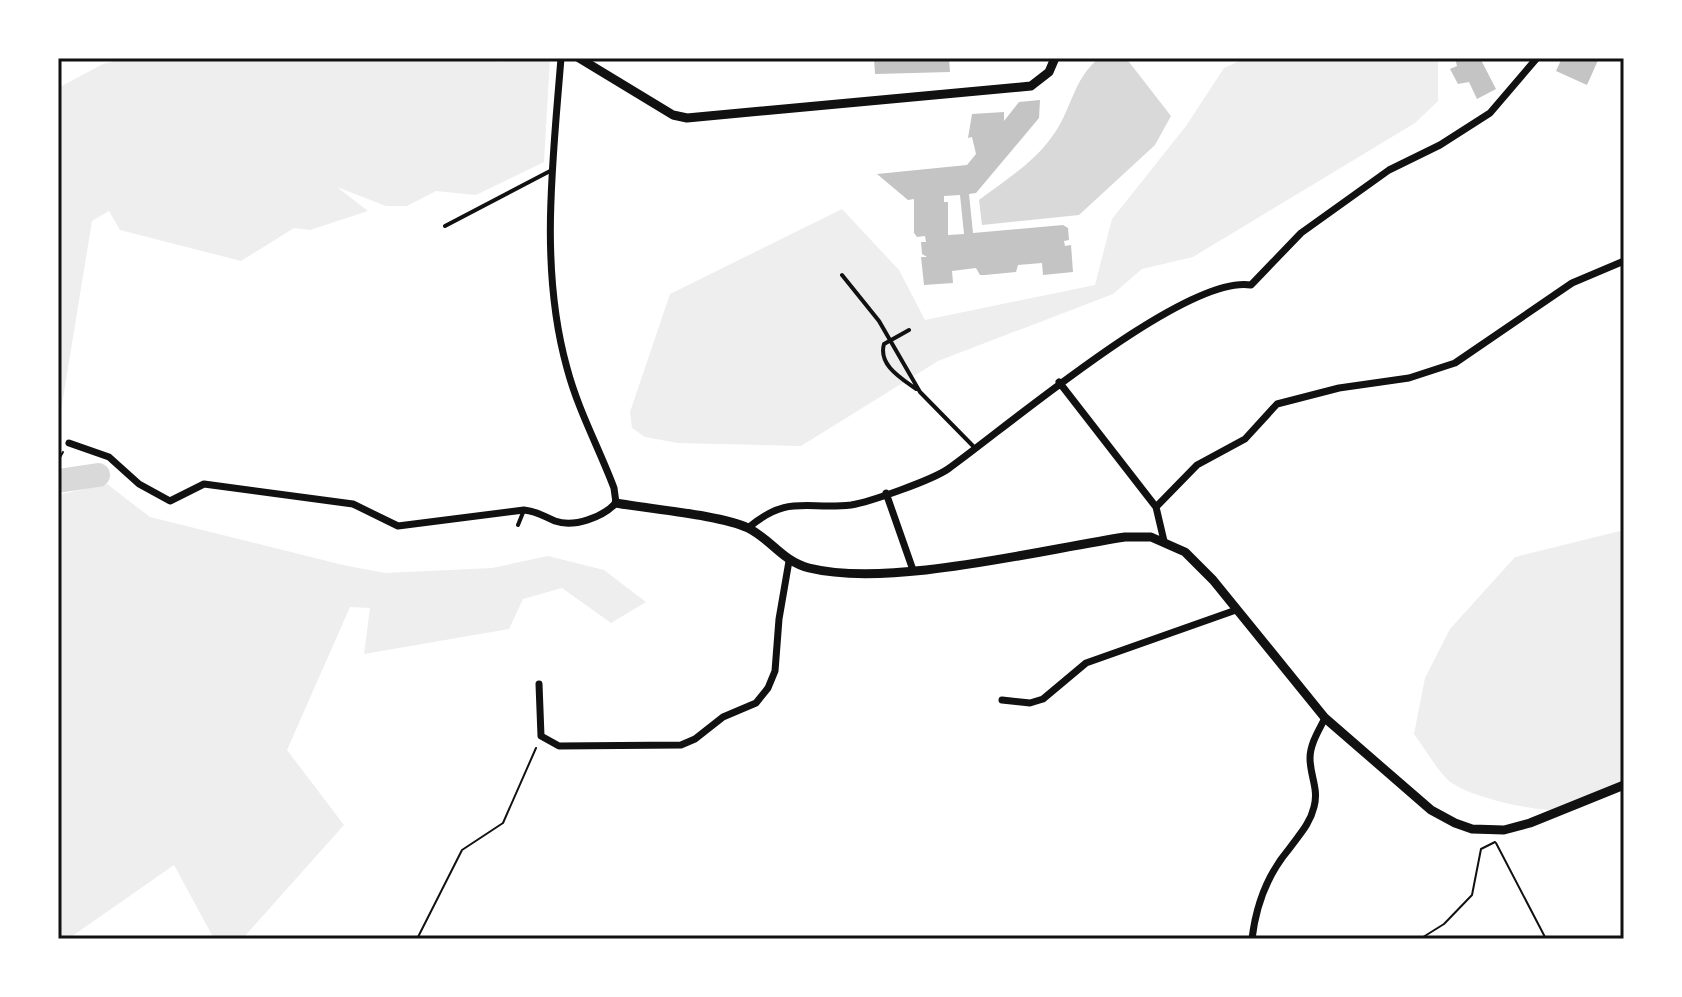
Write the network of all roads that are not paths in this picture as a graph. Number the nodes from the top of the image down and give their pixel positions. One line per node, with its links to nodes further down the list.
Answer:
1 (561, 58): 5 (street)
2 (579, 58): 3 (street)
3 (1055, 58)
4 (1537, 58): 11 (street)
5 (552, 170): 6 (lane); 16 (street)
6 (445, 226)
7 (1624, 261): 17 (street)
8 (842, 275): 10 (lane)
9 (909, 330): 10 (lane)
10 (890, 341): 12 (lane); 12 (lane)
11 (1059, 382): 14 (street); 17 (street)
12 (920, 392): 14 (lane)
13 (69, 443): 18 (street)
14 (974, 447): 15 (street)
15 (886, 493): 20 (street); 23 (street)
16 (616, 503): 18 (street); 20 (street)
17 (1156, 507): 21 (street)
18 (524, 510): 19 (lane)
19 (518, 525)
20 (748, 528): 22 (street)
21 (1164, 541): 23 (street); 24 (street)
22 (789, 561): 23 (street); 25 (street)
23 (913, 570)
24 (1236, 610): 26 (street); 27 (street)
25 (539, 684)
26 (1002, 700)
27 (1325, 718): 28 (street); 29 (street)
28 (1624, 785)
29 (1252, 939)

